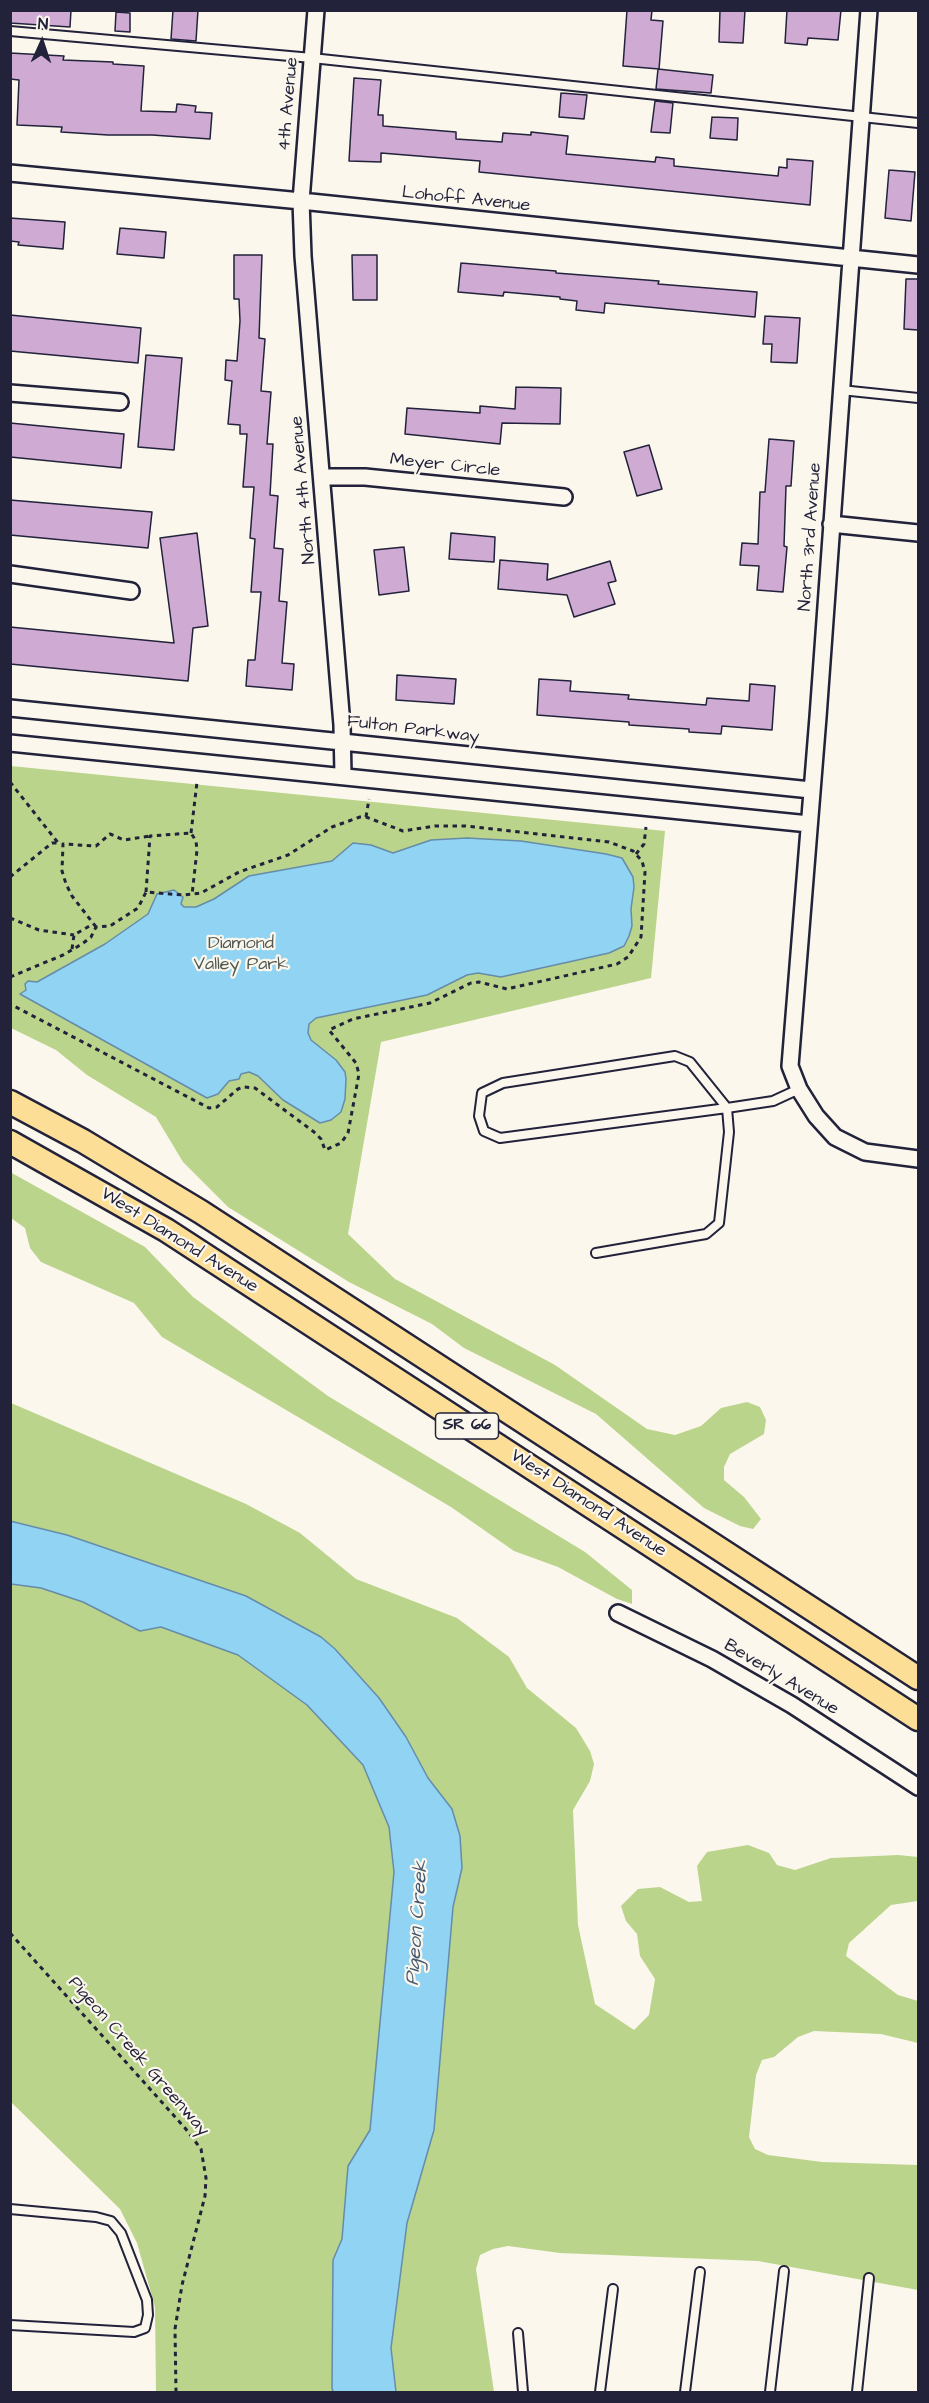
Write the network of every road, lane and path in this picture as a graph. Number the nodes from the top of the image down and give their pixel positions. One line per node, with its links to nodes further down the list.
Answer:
1 (315, 10): 4 (street, 4th Avenue)
2 (869, 10): 5 (street, North 3rd Avenue)
3 (10, 31): 4 (lane)
4 (312, 58): 5 (lane); 8 (street, 4th Avenue)
5 (862, 117): 6 (lane); 9 (street, North 3rd Avenue)
6 (918, 123)
7 (10, 173): 8 (street, Lohoff Avenue)
8 (301, 201): 9 (street, Lohoff Avenue); 15 (street, North 4th Avenue)
9 (851, 259): 10 (street, Lohoff Avenue); 11 (street, North 3rd Avenue)
10 (918, 265)
11 (841, 390): 13 (lane); 17 (street, North 3rd Avenue)
12 (10, 393): 14 (street)
13 (918, 398)
14 (120, 402)
15 (322, 477): 16 (street, Meyer Circle); 22 (street, North 4th Avenue)
16 (564, 497)
17 (831, 524): 18 (street); 27 (street, North 3rd Avenue)
18 (918, 533)
19 (10, 574): 20 (street)
20 (131, 591)
21 (10, 708): 22 (street, Fulton Parkway)
22 (342, 741): 24 (street, North 4th Avenue); 27 (street, Fulton Parkway)
23 (10, 743): 24 (street)
24 (343, 775): 30 (street)
25 (10, 782): 34 (path)
26 (197, 782): 32 (path)
27 (811, 790): 30 (street, North 3rd Avenue)
28 (369, 799): 29 (path)
29 (366, 817): 35 (path); 38 (path)
30 (809, 824): 45 (street, North 3rd Avenue)
31 (646, 827): 35 (path)
32 (190, 833): 33 (path); 38 (path)
33 (150, 836): 34 (path); 37 (path)
34 (61, 844): 36 (path); 40 (path)
35 (636, 854): 44 (path)
36 (10, 877)
37 (146, 892): 38 (path); 40 (path)
38 (192, 895)
39 (10, 918): 41 (path)
40 (94, 926): 41 (path); 42 (path)
41 (74, 935): 42 (path)
42 (72, 949): 43 (path)
43 (10, 977)
44 (10, 1004)
45 (799, 1089): 47 (lane); 49 (street)
46 (10, 1102): 52 (main road, West Diamond Avenue / SR 66)
47 (727, 1108): 47 (lane); 50 (lane)
48 (10, 1142): 53 (main road, West Diamond Avenue / SR 66)
49 (918, 1159)
50 (596, 1253)
51 (618, 1613): 54 (street, Beverly Avenue)
52 (918, 1678)
53 (918, 1719)
54 (918, 1788)
55 (10, 1933): 63 (path, Pigeon Creek Greenway)
56 (10, 2209): 61 (lane)
57 (784, 2271): 67 (lane)
58 (700, 2272): 66 (lane)
59 (869, 2278): 68 (lane)
60 (613, 2289): 65 (lane)
61 (10, 2325)
62 (518, 2332): 64 (lane)
63 (176, 2392)
64 (524, 2392)
65 (600, 2392)
66 (685, 2392)
67 (770, 2392)
68 (857, 2392)

